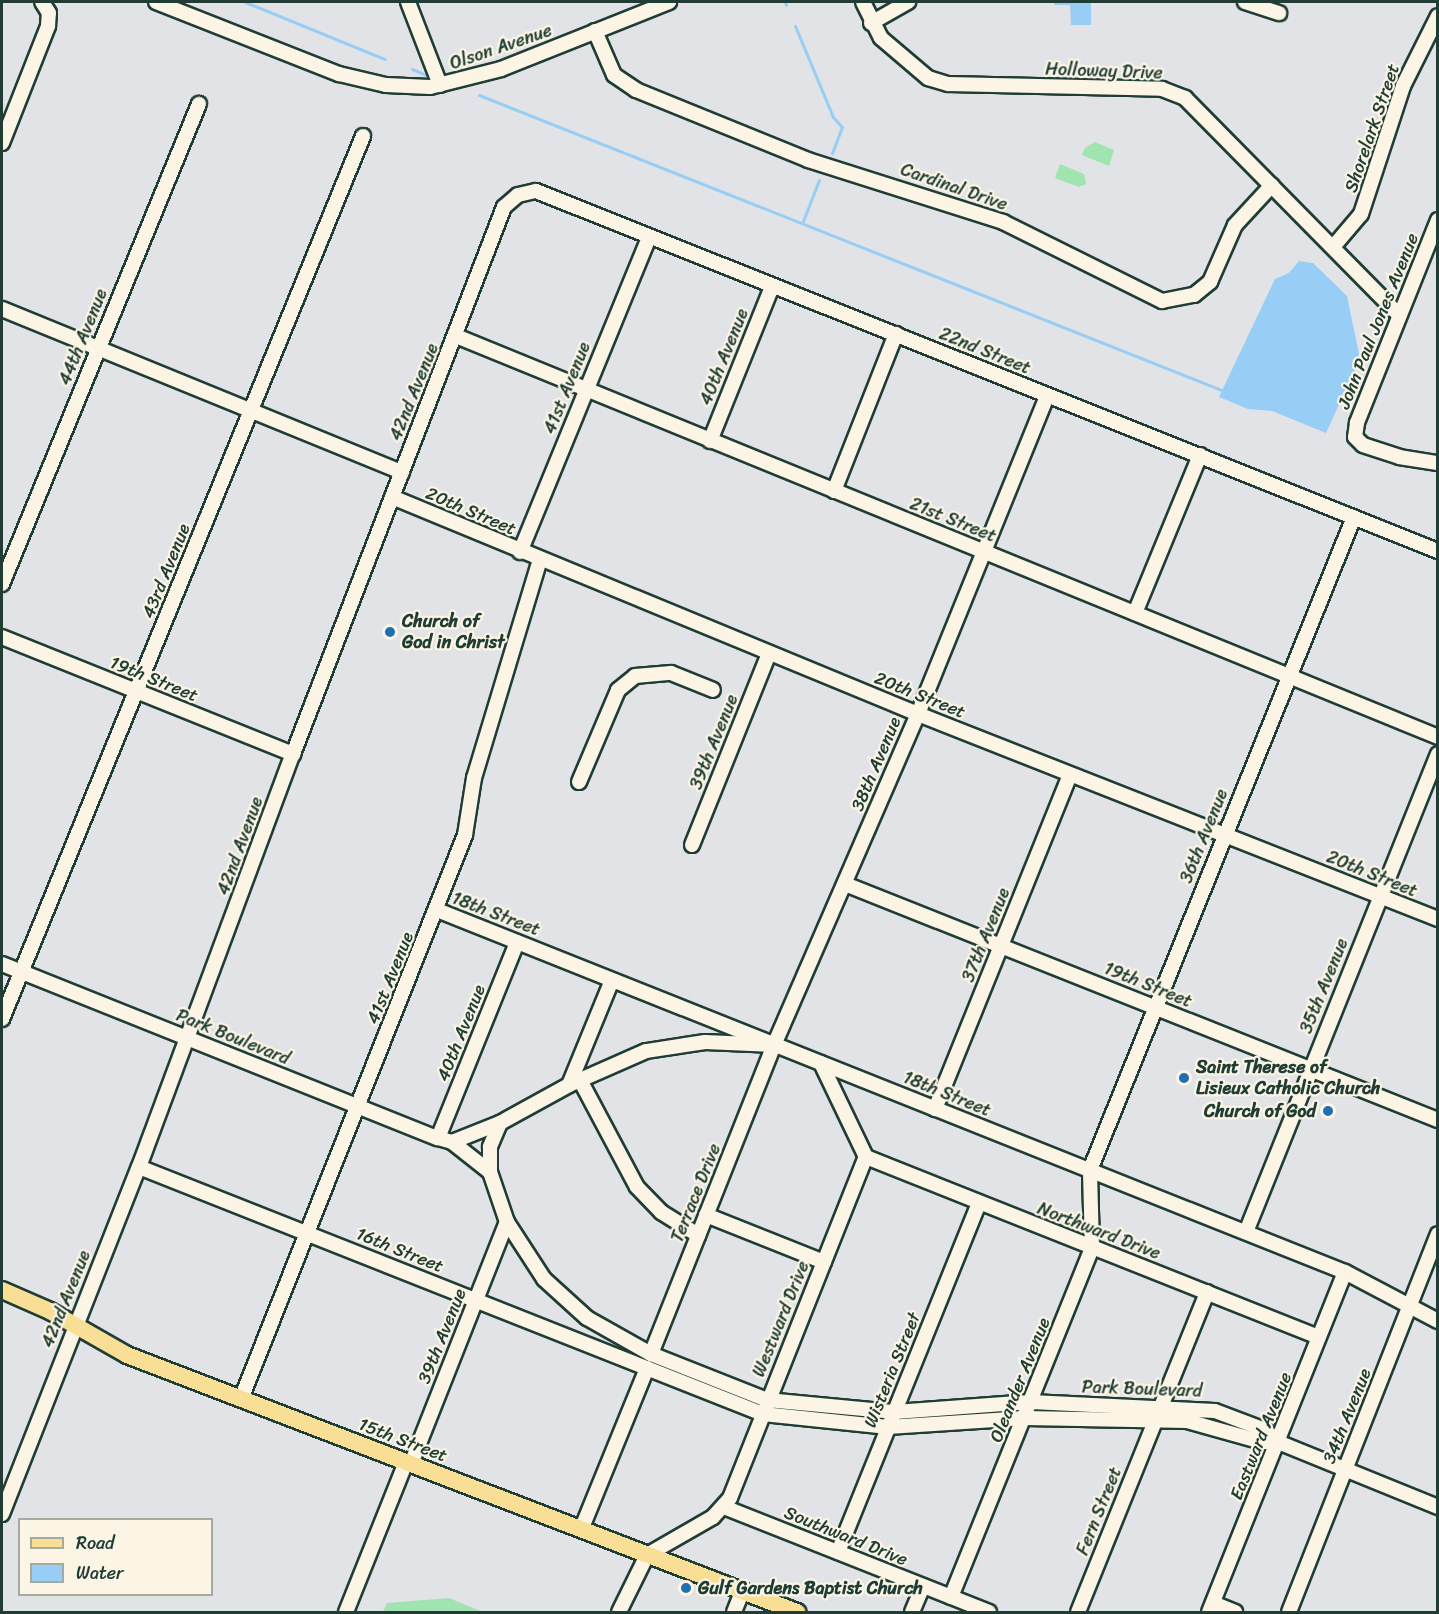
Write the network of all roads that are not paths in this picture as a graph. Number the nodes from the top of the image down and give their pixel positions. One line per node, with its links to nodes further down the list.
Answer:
1 (156, 2): 9 (street, Olson Avenue)
2 (188, 2): 9 (street)
3 (408, 2): 14 (street)
4 (669, 2): 13 (street, Olson Avenue)
5 (863, 2): 12 (street, Holloway Drive)
6 (908, 2): 12 (street)
7 (1245, 2): 10 (street)
8 (44, 4): 17 (street)
9 (173, 8): 14 (street, Olson Avenue)
10 (1279, 13)
11 (1437, 16): 22 (street, Shorelark Street)
12 (871, 23): 18 (street, Holloway Drive)
13 (595, 32): 14 (street, Olson Avenue); 18 (street, Cardinal Drive)
14 (440, 85)
15 (199, 104): 28 (street, 44th Avenue)
16 (363, 136): 31 (street, 43rd Avenue)
17 (2, 143)
18 (1272, 185): 22 (street, Holloway Drive)
19 (518, 195): 21 (street, 22nd Street); 27 (street, 42nd Avenue)
20 (1437, 220): 25 (street, John Paul Jones Avenue)
21 (649, 238): 23 (street, 22nd Street); 29 (street, 41st Avenue)
22 (1334, 247): 25 (street, Holloway Drive)
23 (772, 286): 26 (street, 22nd Street); 32 (street, 40th Avenue)
24 (2, 309): 28 (street)
25 (1399, 315): 34 (street, John Paul Jones Avenue)
26 (896, 334): 30 (street, 22nd Street); 36 (street)
27 (456, 336): 29 (street, 21st Street); 35 (street, 42nd Avenue)
28 (98, 348): 31 (street); 43 (street, 44th Avenue)
29 (585, 391): 32 (street, 21st Street); 41 (street, 41st Avenue)
30 (1047, 396): 33 (street, 22nd Street); 39 (street, 38th Avenue)
31 (252, 410): 35 (street); 48 (street, 43rd Avenue)
32 (710, 441): 36 (street, 21st Street)
33 (1200, 455): 38 (street, 22nd Street); 44 (street)
34 (1437, 463)
35 (402, 472): 37 (street, 42nd Avenue)
36 (834, 491): 39 (street, 21st Street)
37 (392, 497): 41 (street, 20th Street); 52 (street, 42nd Avenue)
38 (1354, 517): 40 (street, 22nd Street); 47 (street, 36th Avenue)
39 (983, 551): 44 (street, 21st Street); 50 (street, 38th Avenue)
40 (1437, 551)
41 (520, 552): 42 (street, 20th Street)
42 (540, 560): 46 (street, 20th Street); 60 (street, 41st Avenue)
43 (2, 584)
44 (1136, 613): 47 (street, 21st Street)
45 (2, 637): 48 (street, 19th Street)
46 (769, 653): 50 (street, 20th Street); 57 (street, 39th Avenue)
47 (1289, 677): 51 (street, 21st Street); 56 (street, 36th Avenue)
48 (136, 690): 52 (street, 19th Street); 65 (street, 43rd Avenue)
49 (713, 690): 55 (street)
50 (918, 714): 54 (street, 20th Street); 58 (street, 38th Avenue)
51 (1437, 738)
52 (293, 754): 69 (street, 42nd Avenue)
53 (1437, 754): 59 (street, 35th Avenue)
54 (1070, 775): 56 (street, 20th Street); 63 (street, 37th Avenue)
55 (579, 782)
56 (1223, 835): 59 (street, 20th Street); 67 (street, 36th Avenue)
57 (692, 845)
58 (845, 884): 63 (street, 19th Street); 70 (street, 38th Avenue)
59 (1379, 897): 61 (street, 20th Street); 72 (street, 35th Avenue)
60 (437, 910): 62 (street, 18th Street); 74 (street, 41st Avenue)
61 (1437, 920)
62 (518, 942): 66 (street, 18th Street); 78 (street, 40th Avenue)
63 (1000, 946): 67 (street, 19th Street); 75 (street, 37th Avenue)
64 (2, 964): 65 (street, Park Boulevard)
65 (21, 972): 68 (street, 43rd Avenue); 69 (street, Park Boulevard)
66 (612, 980): 70 (street, 18th Street); 73 (street)
67 (1156, 1007): 72 (street, 19th Street); 82 (street, 36th Avenue)
68 (2, 1019)
69 (186, 1038): 74 (street, Park Boulevard); 81 (street, 42nd Avenue)
70 (774, 1045): 71 (street, 18th Street); 73 (street); 85 (street, Terrace Drive)
71 (821, 1063): 75 (street, 18th Street); 80 (street)
72 (1310, 1071): 76 (street, 19th Street); 87 (street, 35th Avenue)
73 (574, 1083): 77 (street); 90 (street)
74 (357, 1108): 78 (street, Park Boulevard); 88 (street, 41st Avenue)
75 (935, 1109): 82 (street, 18th Street)
76 (1437, 1120)
77 (501, 1123): 79 (street); 83 (street, Park Boulevard)
78 (438, 1138): 79 (street, Park Boulevard)
79 (452, 1142): 83 (street, Park Boulevard)
80 (866, 1157): 84 (street, Northward Drive); 92 (street, Westward Drive)
81 (139, 1167): 88 (street, 16th Street); 99 (street, 42nd Avenue)
82 (1090, 1170): 87 (street, 18th Street); 91 (street, Oleander Avenue)
83 (490, 1172): 86 (street, Park Boulevard)
84 (979, 1203): 91 (street, Northward Drive); 106 (street, Wisteria Street)
85 (706, 1215): 90 (street, Terrace Drive); 92 (street)
86 (507, 1222): 96 (street, 39th Avenue); 101 (street, Park Boulevard)
87 (1246, 1232): 93 (street, 18th Street)
88 (308, 1233): 96 (street, 16th Street); 102 (street, 41st Avenue)
89 (1437, 1234): 97 (street, 34th Avenue)
90 (698, 1235): 101 (street, Terrace Drive)
91 (1092, 1248): 95 (street, Northward Drive); 104 (street, Oleander Avenue)
92 (824, 1262): 103 (street, Westward Drive)
93 (1345, 1272): 97 (street, 18th Street); 100 (street, Eastward Avenue)
94 (2, 1290): 99 (main road, 15th Street)
95 (1207, 1292): 100 (street, Northward Drive); 105 (street)
96 (476, 1299): 101 (street, 16th Street); 112 (street, 39th Avenue)
97 (1411, 1304): 98 (street, 18th Street); 113 (street, 34th Avenue)
98 (1437, 1321)
99 (74, 1327): 102 (main road, 15th Street); 115 (street, 42nd Avenue)
100 (1319, 1337): 111 (street, Eastward Avenue)
101 (649, 1361): 103 (street, Park Boulevard); 107 (street, Park Boulevard); 119 (street, Terrace Drive)
102 (242, 1399): 112 (main road, 15th Street)
103 (767, 1400): 106 (street, Park Boulevard); 107 (street, Westward Drive)
104 (1031, 1402): 105 (street, Park Boulevard); 106 (street, Park Boulevard); 108 (street, Oleander Avenue)
105 (1160, 1409): 109 (street, Fern Street); 111 (street, Park Boulevard)
106 (895, 1412): 110 (street, Wisteria Street)
107 (763, 1414): 110 (street, Park Boulevard); 116 (street, Westward Drive)
108 (1024, 1418): 109 (street, Park Boulevard); 110 (street, Park Boulevard); 124 (street, Oleander Avenue)
109 (1154, 1423): 111 (street, Park Boulevard); 132 (street, Fern Street)
110 (888, 1427): 120 (street, Wisteria Street)
111 (1278, 1442): 113 (street); 125 (street, Eastward Avenue)
112 (408, 1463): 119 (main road, 15th Street); 126 (street, 39th Avenue)
113 (1345, 1469): 117 (street); 134 (street, 34th Avenue)
114 (2, 1475): 115 (street)
115 (15, 1480): 118 (street, 42nd Avenue)
116 (724, 1507): 120 (street, Southward Drive); 121 (street)
117 (1437, 1507)
118 (2, 1514)
119 (581, 1530): 121 (main road, 15th Street)
120 (838, 1552): 122 (street, Southward Drive)
121 (647, 1555): 123 (main road, 15th Street); 127 (street)
122 (923, 1586): 124 (street, Southward Drive); 130 (street)
123 (742, 1592): 128 (street); 129 (main road, 15th Street)
124 (951, 1597): 131 (street, Southward Drive)
125 (1211, 1608): 133 (street)
126 (346, 1612)
127 (619, 1612)
128 (734, 1612)
129 (796, 1612)
130 (912, 1612)
131 (989, 1612)
132 (1078, 1612)
133 (1235, 1612)
134 (1289, 1612)

